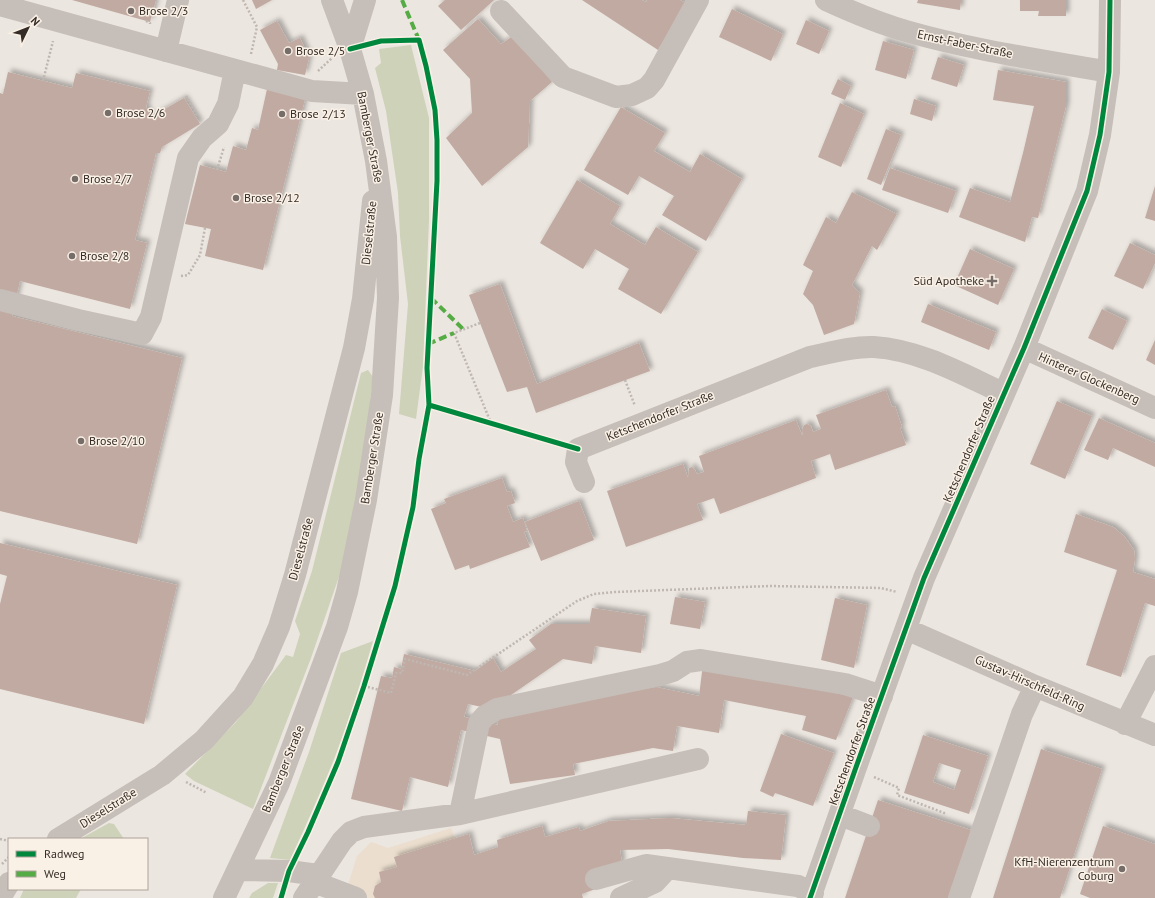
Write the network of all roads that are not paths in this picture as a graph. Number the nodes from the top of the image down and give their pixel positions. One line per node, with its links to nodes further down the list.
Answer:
1 (178, 0): 10 (street)
2 (332, 0): 9 (street, Bamberger Straße)
3 (365, 0): 9 (street)
4 (698, 0): 8 (street)
5 (826, 0): 12 (street, Ernst-Faber-Straße)
6 (1110, 0): 12 (street, Ketschendorfer Straße)
7 (0, 5): 10 (street)
8 (501, 11)
9 (350, 50): 13 (street, Bamberger Straße)
10 (166, 51): 11 (street)
11 (235, 70): 13 (street); 15 (street)
12 (1109, 72): 16 (street, Ketschendorfer Straße)
13 (363, 94): 14 (street, Bamberger Straße)
14 (376, 162): 30 (street, Dieselstraße); 32 (street, Bamberger Straße)
15 (0, 300)
16 (1024, 348): 17 (street, Ketschendorfer Straße); 18 (street, Hinterer Glockenberg)
17 (1004, 393): 19 (street, Ketschendorfer Straße); 20 (street, Ketschendorfer Straße)
18 (1155, 408)
19 (584, 482)
20 (906, 629): 22 (street, Gustav-Hirschfeld-Ring); 23 (street, Ketschendorfer Straße)
21 (1155, 666): 24 (street)
22 (1036, 686): 24 (street, Gustav-Hirschfeld-Ring); 41 (street)
23 (882, 696): 27 (street); 28 (street, Ketschendorfer Straße)
24 (1125, 724): 25 (street, Gustav-Hirschfeld-Ring)
25 (1155, 735)
26 (698, 760): 27 (street)
27 (460, 814): 35 (street)
28 (840, 815): 29 (street); 36 (street, Ketschendorfer Straße)
29 (869, 826)
30 (60, 838)
31 (667, 869): 33 (street); 36 (street); 40 (street)
32 (238, 870): 35 (street); 38 (street, Bamberger Straße)
33 (596, 879)
34 (8, 885): 37 (street)
35 (312, 885): 39 (street)
36 (812, 895)
37 (0, 898)
38 (224, 898)
39 (356, 898)
40 (621, 898)
41 (959, 898)

